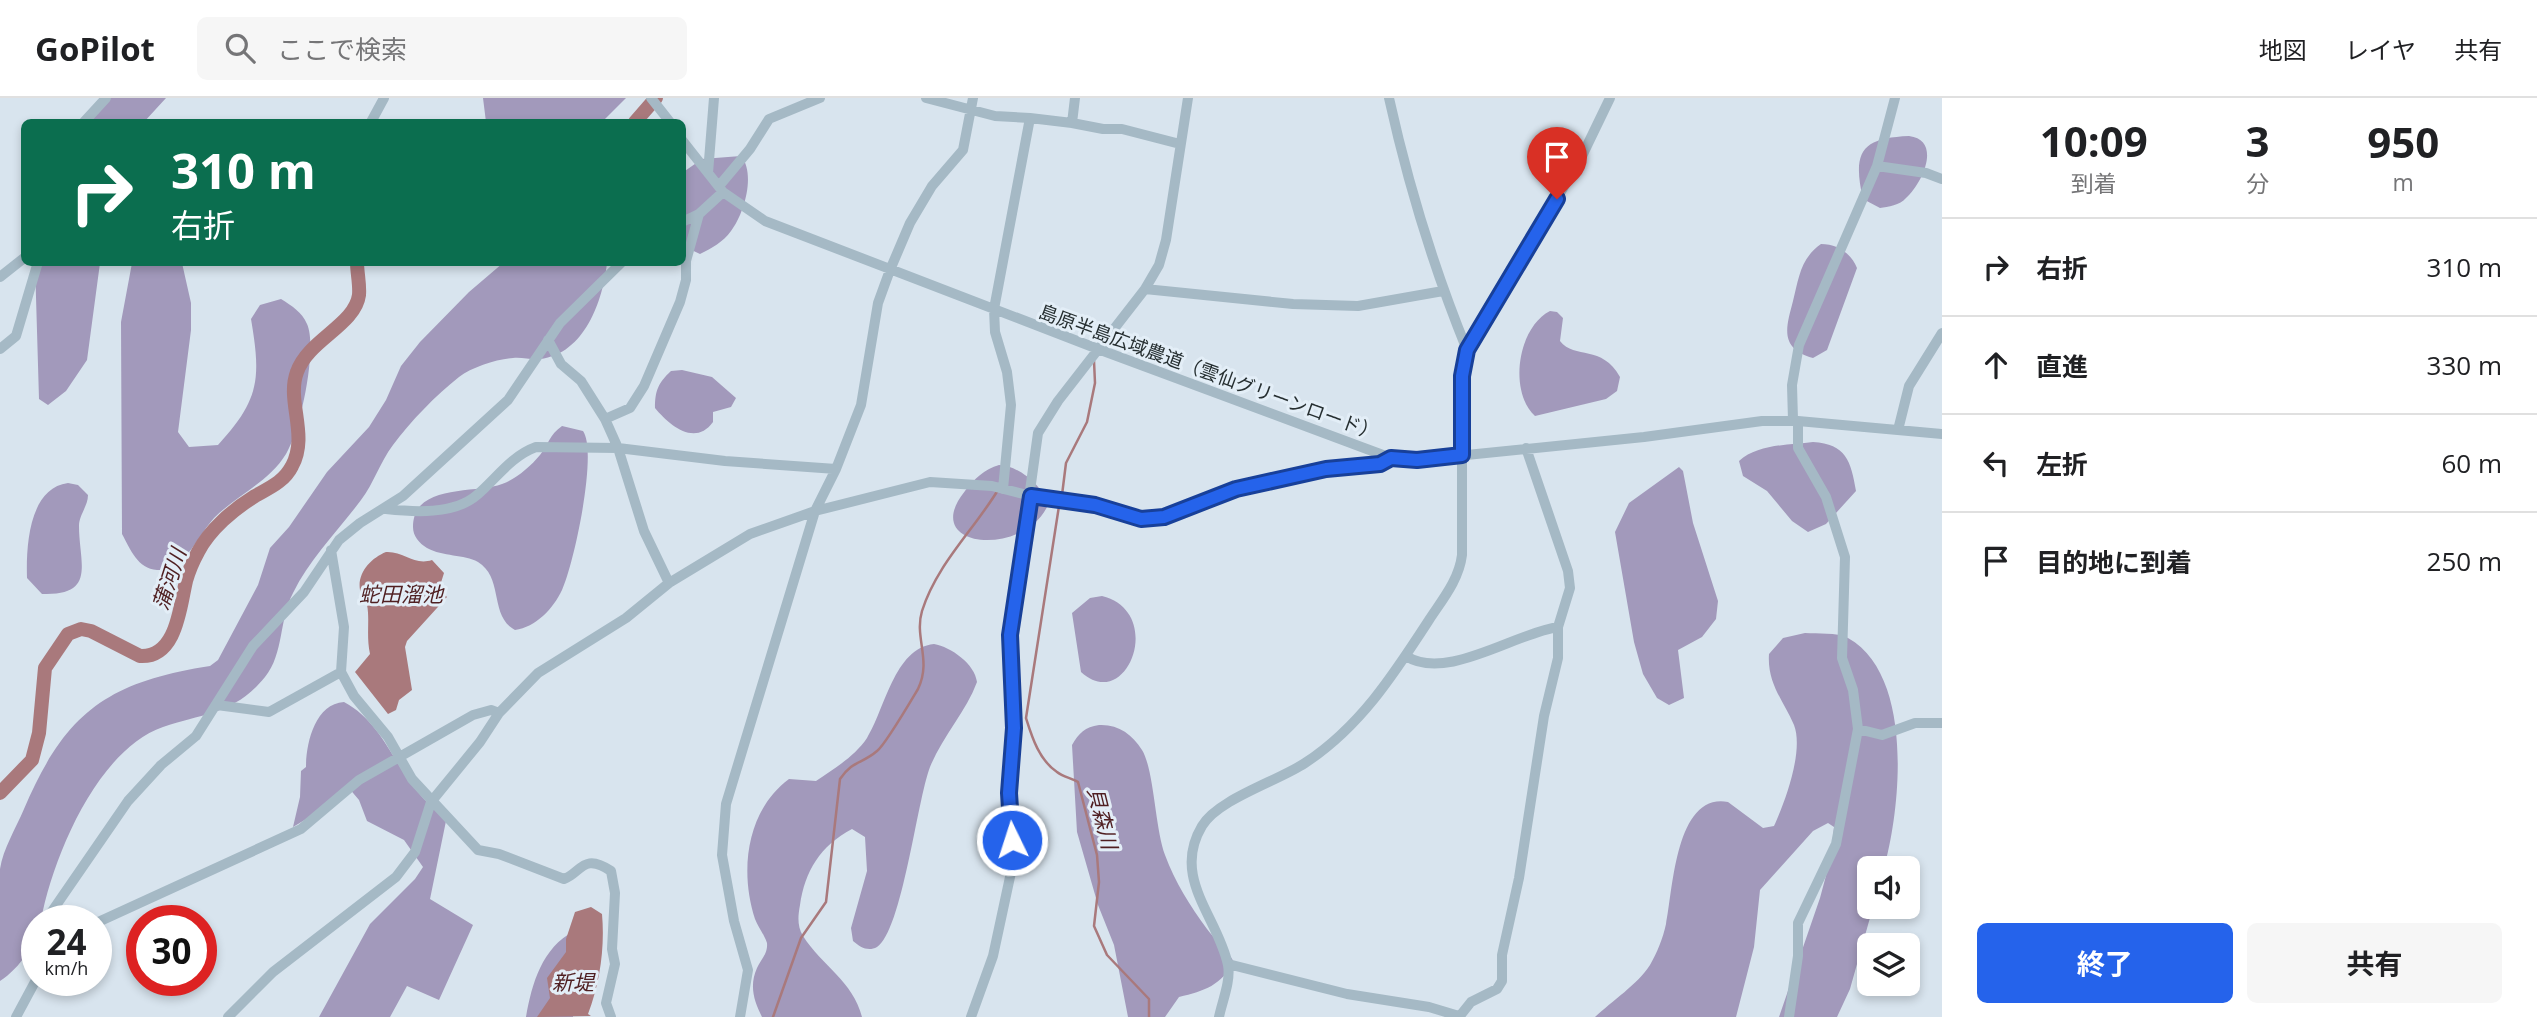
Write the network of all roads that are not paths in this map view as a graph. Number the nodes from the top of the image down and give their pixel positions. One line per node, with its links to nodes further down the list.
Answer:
1 (106, 98): 15 (street)
2 (384, 98): 16 (street)
3 (651, 98): 17 (street)
4 (714, 98): 22 (street)
5 (820, 98): 24 (street)
6 (926, 98): 13 (street)
7 (973, 98): 13 (street)
8 (1074, 98): 18 (street)
9 (1188, 98): 20 (street)
10 (1389, 98): 33 (street)
11 (1610, 98): 39 (street)
12 (1895, 98): 21 (street)
13 (972, 111): 14 (street); 30 (street)
14 (1030, 118): 18 (street); 34 (street)
15 (87, 119)
16 (373, 119)
17 (668, 119)
18 (1072, 123): 20 (street)
19 (686, 144): 22 (street, 島原半島広域農道（雲仙グリーンロード）)
20 (1180, 144): 32 (street)
21 (1877, 166): 23 (street); 41 (street)
22 (709, 173): 24 (street, 島原半島広域農道（雲仙グリーンロード）)
23 (1942, 179)
24 (721, 189): 25 (street); 30 (street, 島原半島広域農道（雲仙グリーンロード）)
25 (699, 214): 26 (street); 40 (street)
26 (686, 220)
27 (21, 260): 31 (street)
28 (37, 266): 37 (street)
29 (618, 266): 36 (street)
30 (890, 270): 34 (street, 島原半島広域農道（雲仙グリーンロード）); 48 (street)
31 (0, 277)
32 (1144, 289): 33 (street); 38 (street)
33 (1443, 291): 39 (street)
34 (993, 309): 38 (street, 島原半島広域農道（雲仙グリーンロード）); 49 (street)
35 (1942, 333): 42 (street)
36 (548, 340): 40 (street); 51 (street)
37 (0, 349)
38 (1098, 349): 47 (street, 島原半島広域農道（雲仙グリーンロード）); 50 (street)
39 (1467, 350): 46 (street)
40 (606, 419): 44 (street)
41 (1796, 421): 42 (street, 島原半島広域農道（雲仙グリーンロード）); 45 (street, 島原半島広域農道（雲仙グリーンロード）); 61 (street)
42 (1898, 430): 43 (street, 島原半島広域農道（雲仙グリーンロード）)
43 (1942, 434)
44 (618, 448): 48 (street); 51 (street); 54 (street)
45 (1526, 448): 46 (street, 島原半島広域農道（雲仙グリーンロード）); 55 (street)
46 (1462, 455): 47 (street, 島原半島広域農道（雲仙グリーンロード）); 56 (street)
47 (1391, 458): 50 (street)
48 (836, 469): 52 (street)
49 (1003, 489): 50 (street); 52 (street)
50 (1031, 496): 73 (street)
51 (386, 509): 53 (street)
52 (815, 511): 54 (street); 72 (street)
53 (331, 550): 57 (street); 58 (street)
54 (669, 583): 59 (street)
55 (1558, 627): 56 (street); 68 (street)
56 (1406, 656): 66 (street)
57 (341, 671): 58 (street); 62 (street)
58 (217, 705): 64 (street)
59 (499, 713): 62 (street); 63 (street)
60 (1942, 723): 61 (street)
61 (1858, 729): 75 (street)
62 (398, 758): 63 (street); 65 (street)
63 (431, 802): 70 (street); 71 (street)
64 (56, 905)
65 (112, 916)
66 (1228, 964): 68 (street); 74 (street)
67 (27, 996): 69 (street)
68 (1459, 1016)
69 (16, 1017)
70 (228, 1017)
71 (611, 1017)
72 (740, 1017)
73 (971, 1017)
74 (1219, 1017)
75 (1790, 1017)

